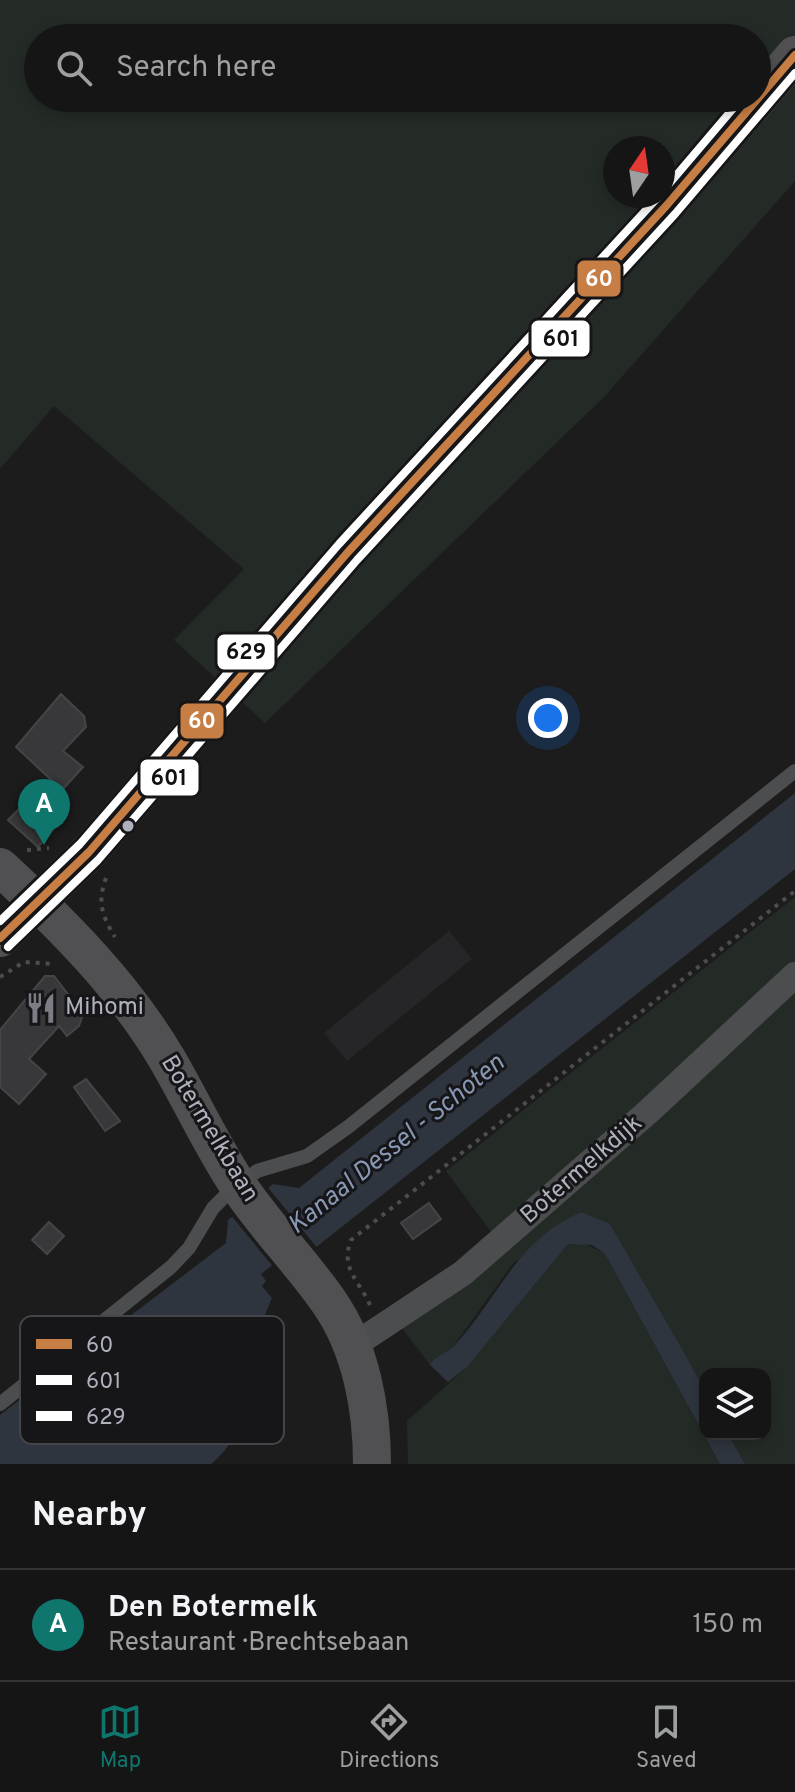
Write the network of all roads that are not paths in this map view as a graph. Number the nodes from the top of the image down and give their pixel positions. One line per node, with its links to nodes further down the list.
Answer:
1 (795, 55): 2 (main road)
2 (771, 83)
3 (746, 112): 6 (main road)
4 (795, 771): 9 (lane)
5 (11, 859): 6 (main road, Botermelkbaan)
6 (39, 902): 7 (main road); 9 (main road, Botermelkbaan)
7 (9, 951)
8 (795, 975): 11 (street, Botermelkdijk)
9 (243, 1192): 10 (lane); 11 (main road, Botermelkbaan)
10 (110, 1316)
11 (353, 1346): 14 (main road, Botermelkbaan)
12 (20, 1388): 13 (lane)
13 (0, 1404)
14 (372, 1464)

